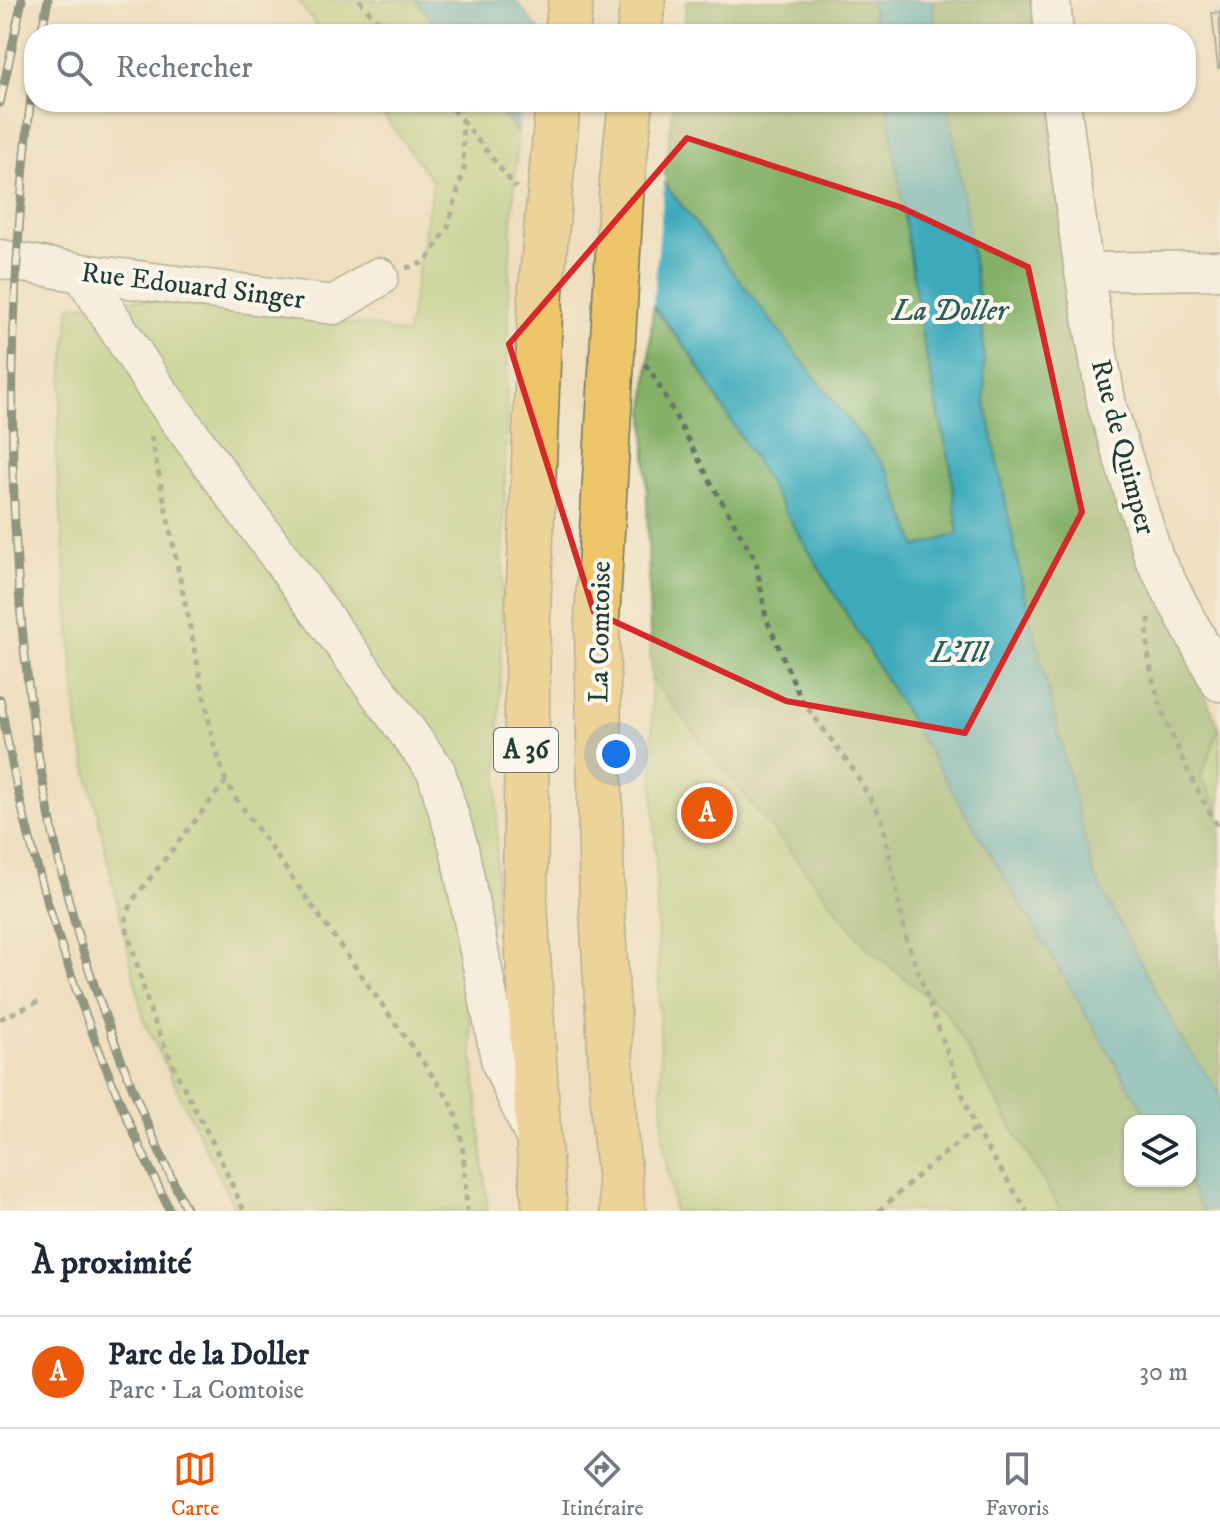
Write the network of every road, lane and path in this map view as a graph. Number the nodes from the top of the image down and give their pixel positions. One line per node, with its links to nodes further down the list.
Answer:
1 (359, 0): 4 (path)
2 (571, 0): 5 (highway)
3 (1051, 0): 6 (street)
4 (380, 24)
5 (568, 24)
6 (1053, 24)
7 (455, 112): 11 (path)
8 (557, 112): 27 (highway, A 36, bridge)
9 (630, 112): 18 (highway, La Comtoise / A 36, bridge)
10 (1062, 112): 15 (street, Rue de Quimper)
11 (462, 120): 12 (path); 17 (path)
12 (518, 191)
13 (0, 259): 16 (street, Rue Edouard Singer)
14 (1220, 270): 15 (street)
15 (1084, 272): 20 (street, Rue de Quimper)
16 (82, 273): 17 (street, Rue Edouard Singer); 19 (street)
17 (379, 277)
18 (624, 363): 26 (path); 31 (highway, La Comtoise / A 36)
19 (156, 388): 22 (path); 27 (street)
20 (1173, 594): 21 (street, Rue de Quimper); 23 (path)
21 (1220, 682)
22 (226, 781): 28 (path); 29 (path)
23 (1220, 830)
24 (42, 1000): 25 (path)
25 (0, 1019)
26 (975, 1129): 32 (path); 33 (path)
27 (539, 1148): 30 (highway, A 36)
28 (244, 1211)
29 (467, 1211)
30 (545, 1211)
31 (623, 1211)
32 (879, 1211)
33 (1027, 1211)

